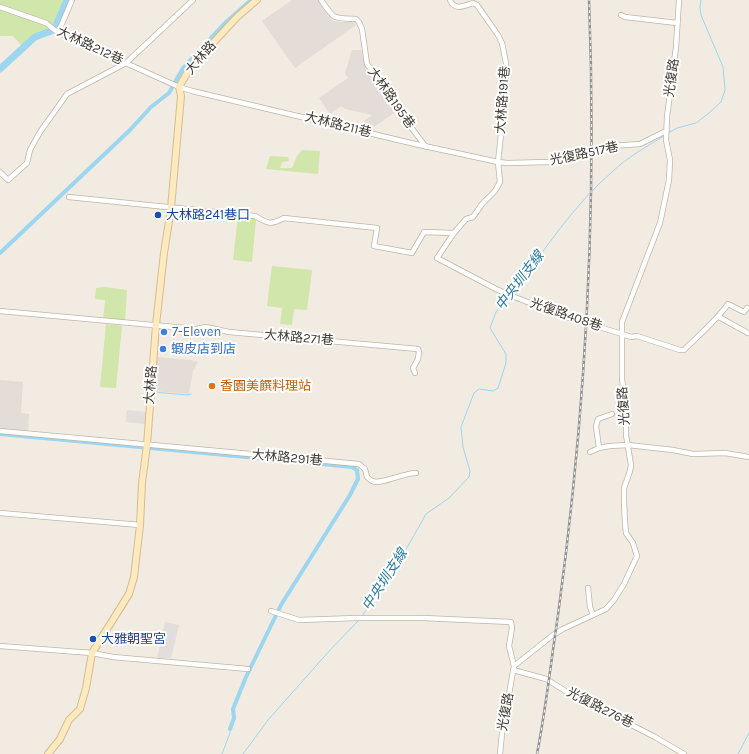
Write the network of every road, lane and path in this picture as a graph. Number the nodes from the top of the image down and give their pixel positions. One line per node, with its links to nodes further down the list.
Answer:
1 (72, 0): 10 (street)
2 (193, 0): 11 (street)
3 (257, 0): 12 (street, 大林路)
4 (321, 0): 14 (street, 大林路195巷)
5 (450, 0): 15 (street, 大林路191巷)
6 (679, 0): 9 (street, 光復路)
7 (0, 7): 10 (street, 大林路212巷)
8 (621, 15): 9 (street)
9 (677, 23): 13 (street, 光復路)
10 (57, 32): 11 (street, 大林路212巷)
11 (126, 63): 12 (street, 大林路212巷); 16 (street)
12 (179, 87): 14 (street, 大林路211巷); 18 (street, 大林路)
13 (666, 131): 15 (street, 光復路517巷); 25 (street, 光復路)
14 (426, 147): 15 (street, 大林路211巷)
15 (498, 162): 19 (street)
16 (0, 172)
17 (69, 197): 18 (street)
18 (171, 208): 19 (street); 23 (street, 大林路)
19 (454, 233): 25 (street, 光復路408巷)
20 (747, 308): 22 (street, 光復路408巷)
21 (0, 311): 23 (street)
22 (719, 317): 24 (street); 25 (street, 光復路408巷)
23 (156, 325): 26 (street, 大林路271巷); 29 (street, 大林路)
24 (748, 333)
25 (622, 334): 30 (street, 光復路)
26 (415, 373)
27 (612, 414): 31 (street)
28 (0, 431): 29 (street)
29 (147, 445): 34 (street, 大林路291巷); 36 (street, 大林路)
30 (628, 445): 31 (street); 33 (street); 39 (street, 光復路)
31 (599, 448): 32 (street)
32 (590, 452)
33 (749, 457)
34 (416, 473)
35 (0, 513): 36 (street)
36 (140, 525): 41 (street, 大林路)
37 (588, 588): 39 (street)
38 (271, 611): 42 (street)
39 (593, 615): 42 (street, 光復路)
40 (0, 646): 41 (street)
41 (92, 653): 43 (street); 44 (street, 大林路)
42 (514, 668): 45 (street, 光復路); 46 (street, 光復路276巷)
43 (248, 669)
44 (48, 754)
45 (500, 754)
46 (684, 754)

